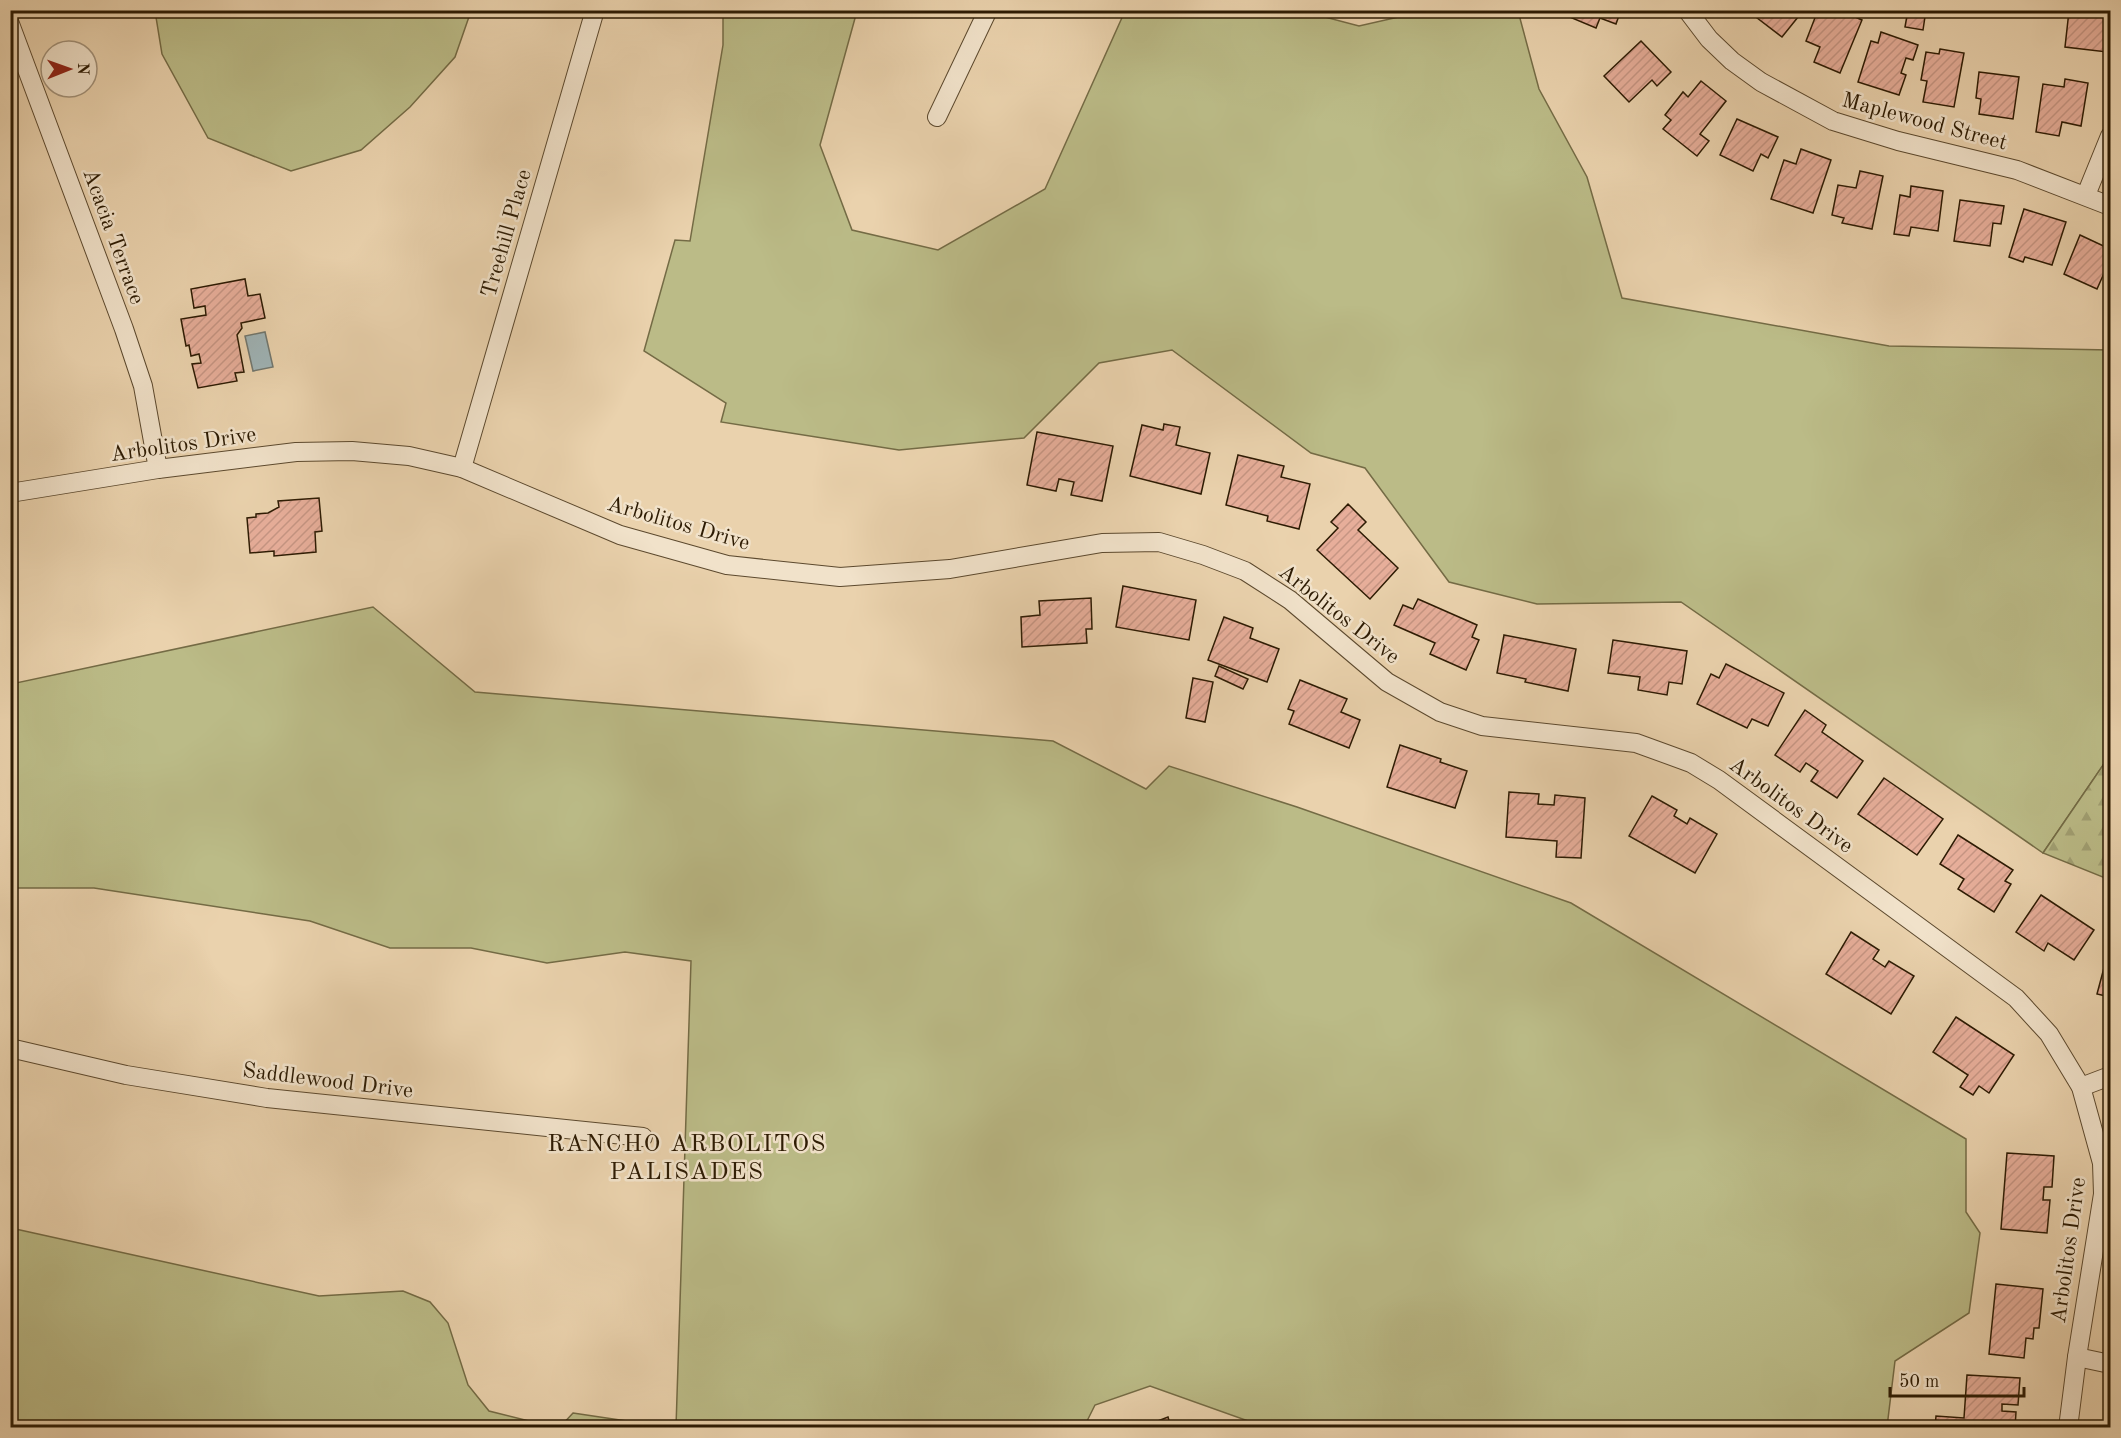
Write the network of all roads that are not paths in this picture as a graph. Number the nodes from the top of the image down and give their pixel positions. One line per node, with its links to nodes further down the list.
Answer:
1 (595, 10): 9 (street, Treehill Place)
2 (988, 10): 5 (street)
3 (1687, 10): 7 (street, Maplewood Street)
4 (10, 24): 10 (street, Acacia Terrace)
5 (937, 117)
6 (2110, 136): 7 (street)
7 (2086, 195): 8 (street, Maplewood Street)
8 (2110, 206)
9 (462, 468): 10 (street, Arbolitos Drive); 14 (street, Arbolitos Drive)
10 (158, 469): 11 (street, Arbolitos Drive)
11 (10, 493)
12 (10, 1048): 15 (street, Saddlewood Drive)
13 (2110, 1076): 14 (street)
14 (2081, 1087): 16 (street, Arbolitos Drive)
15 (643, 1137)
16 (2077, 1357): 17 (street); 18 (street, Arbolitos Drive)
17 (2110, 1364)
18 (2068, 1428)

